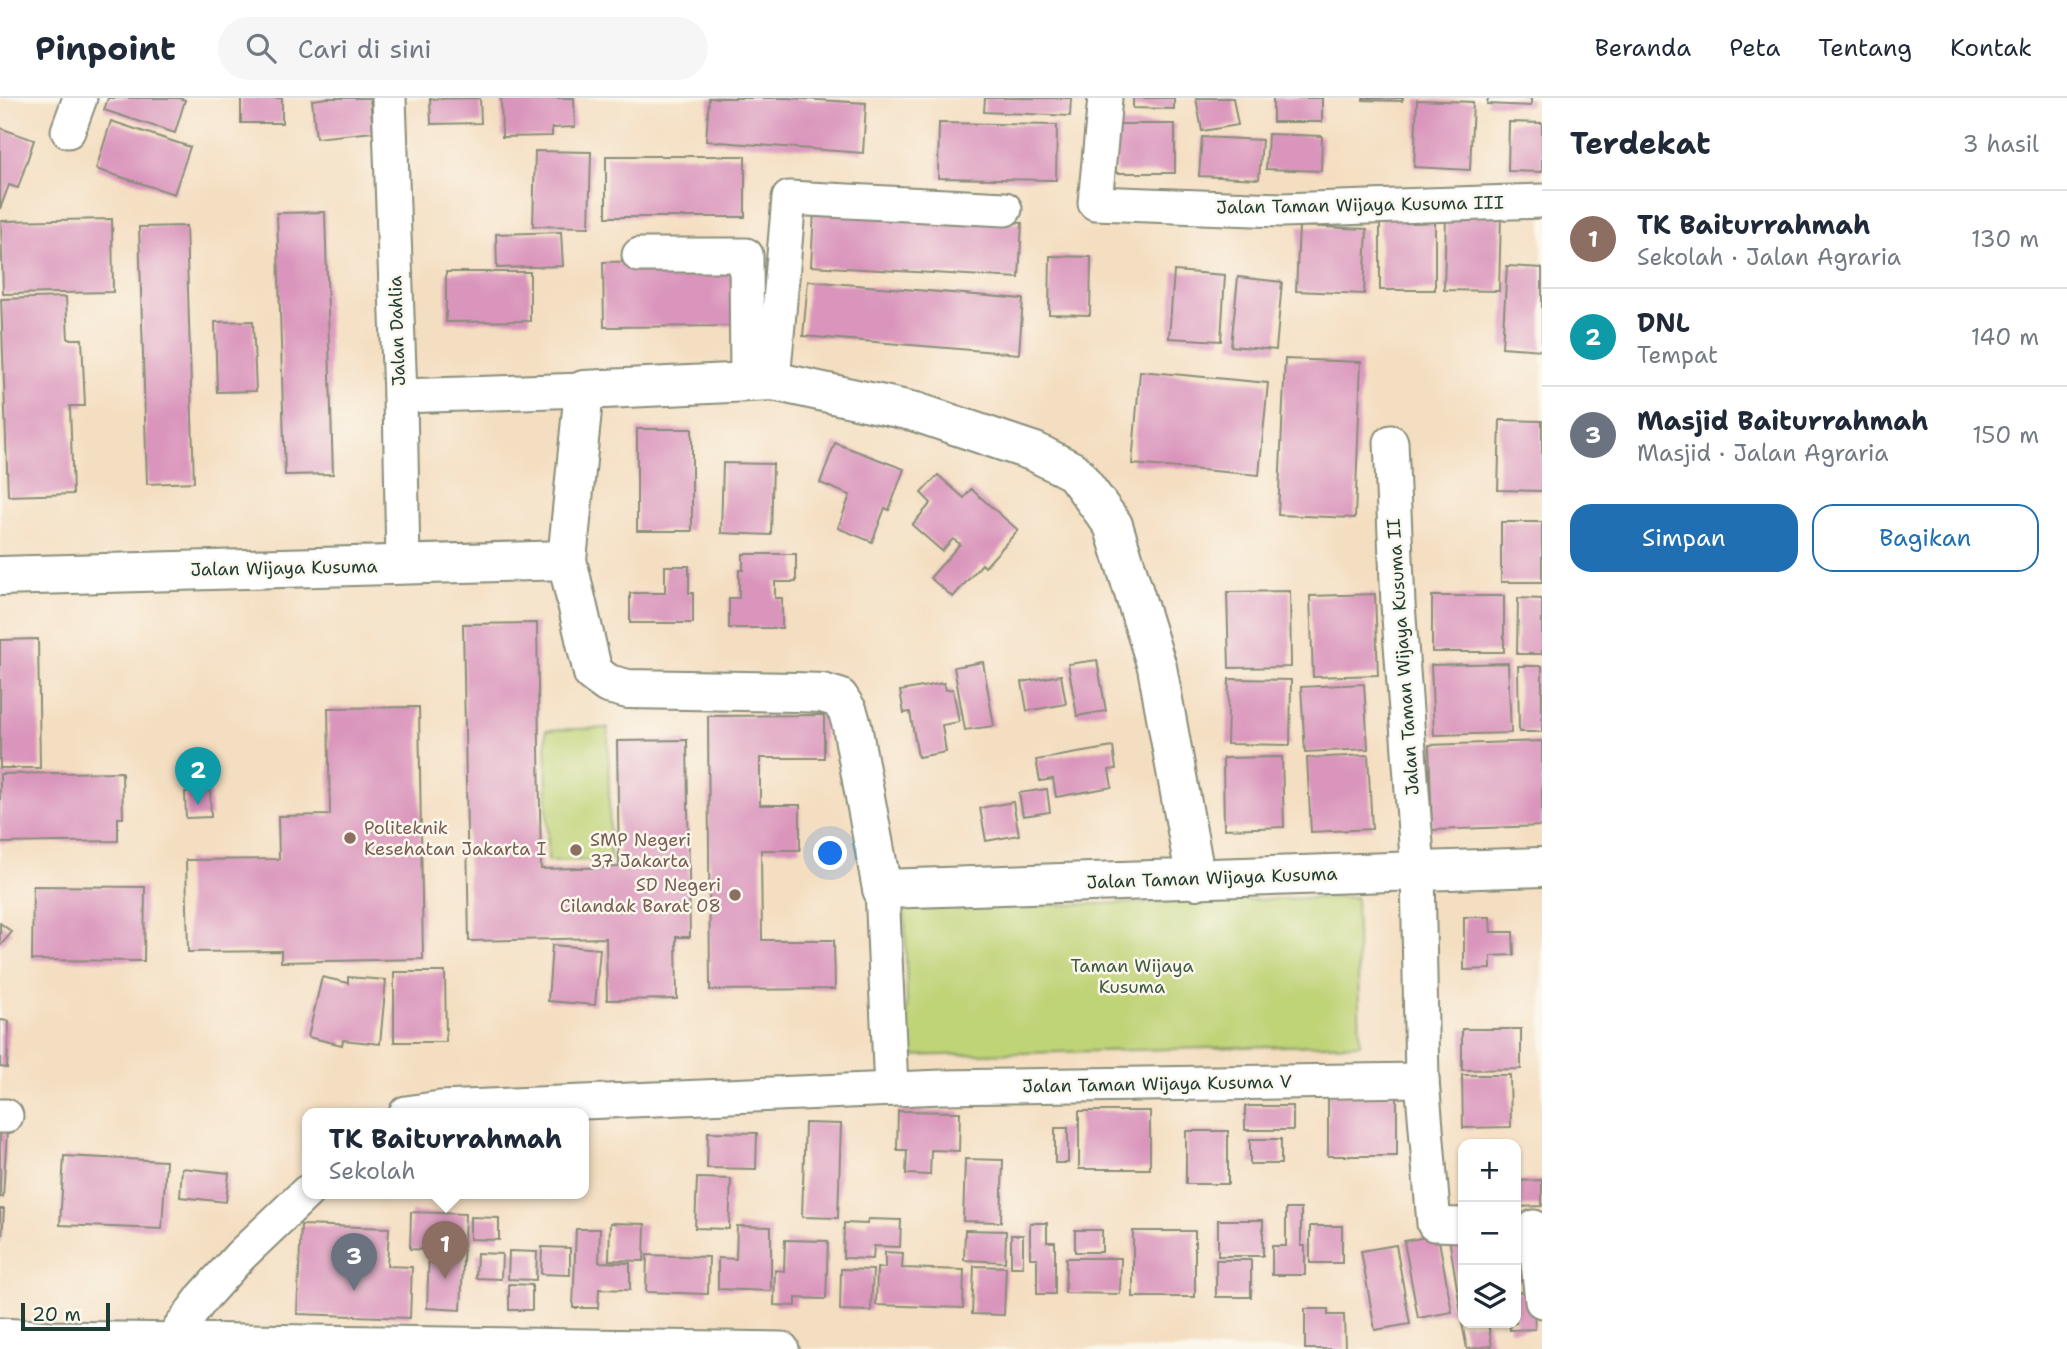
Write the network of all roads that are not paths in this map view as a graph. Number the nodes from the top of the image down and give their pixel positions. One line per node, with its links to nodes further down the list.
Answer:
1 (80, 98): 4 (street)
2 (389, 98): 10 (street, Jalan Dahlia)
3 (1105, 98): 5 (street, Jalan Taman Wijaya Kusuma III)
4 (68, 131)
5 (1542, 201)
6 (1004, 209): 8 (street)
7 (639, 256): 8 (street)
8 (760, 382): 9 (street); 17 (street)
9 (584, 390): 10 (street); 12 (street)
10 (400, 396): 13 (street, Jalan Dahlia)
11 (1391, 442): 16 (street, Jalan Taman Wijaya Kusuma II)
12 (567, 560): 13 (street, Jalan Wijaya Kusuma); 18 (street)
13 (403, 565): 14 (street, Jalan Wijaya Kusuma)
14 (0, 576)
15 (1542, 867): 16 (street, Jalan Taman Wijaya Kusuma)
16 (1418, 871): 17 (street, Jalan Taman Wijaya Kusuma); 19 (street, Jalan Taman Wijaya Kusuma II)
17 (1196, 880): 18 (street, Jalan Taman Wijaya Kusuma)
18 (882, 890): 20 (street)
19 (1422, 1080): 20 (street, Jalan Taman Wijaya Kusuma V); 23 (street, Jalan Taman Wijaya Kusuma II)
20 (891, 1089): 21 (street, Jalan Taman Wijaya Kusuma V)
21 (440, 1108)
22 (302, 1197): 28 (street)
23 (1458, 1225)
24 (1531, 1227): 25 (street)
25 (1542, 1301)
26 (0, 1335): 27 (street)
27 (50, 1344): 28 (street)
28 (175, 1346): 29 (street)
29 (734, 1348): 30 (street)
30 (782, 1349)

